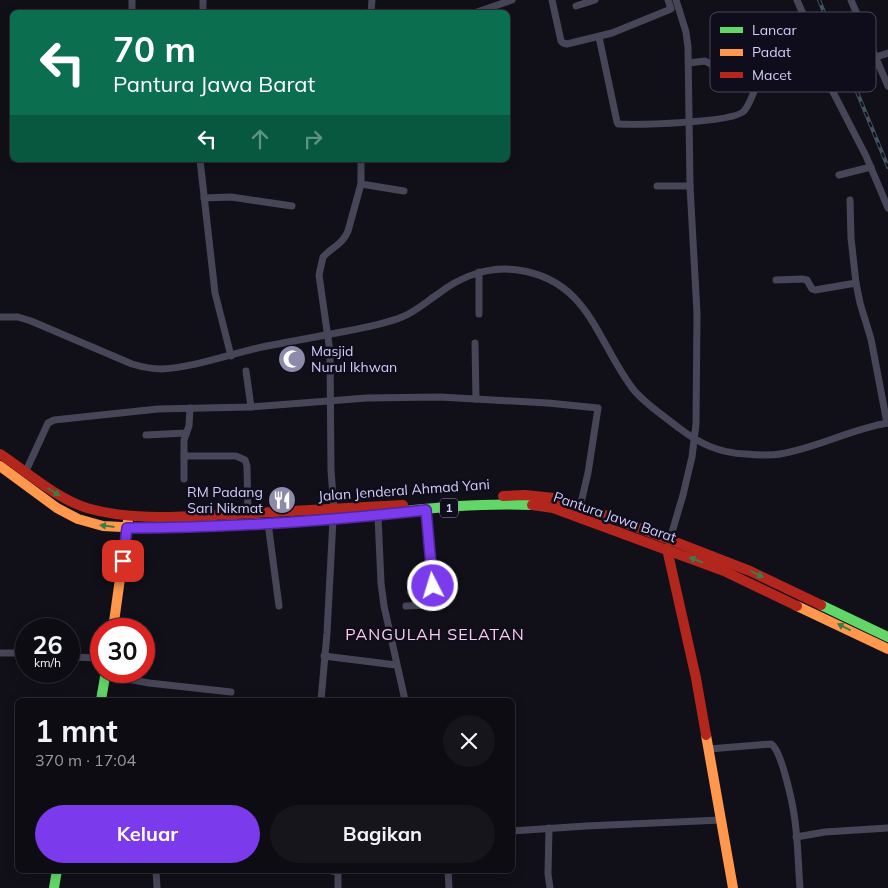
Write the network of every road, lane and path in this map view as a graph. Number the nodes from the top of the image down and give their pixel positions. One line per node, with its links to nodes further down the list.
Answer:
1 (512, 0): 9 (street)
2 (552, 0): 12 (street)
3 (596, 0): 8 (street)
4 (668, 0): 7 (street)
5 (797, 0): 10 (street)
6 (852, 0): 11 (street)
7 (675, 5): 12 (street); 15 (street)
8 (576, 6)
9 (483, 10)
10 (802, 12)
11 (857, 12)
12 (599, 37): 20 (street)
13 (888, 53): 14 (street)
14 (876, 58): 17 (street)
15 (689, 63): 16 (street); 20 (street)
16 (710, 64)
17 (888, 86)
18 (753, 92): 20 (street)
19 (834, 92): 23 (street)
20 (688, 122): 27 (street)
21 (200, 162): 29 (street)
22 (362, 162): 25 (street)
23 (871, 167): 24 (street); 32 (street)
24 (839, 175)
25 (361, 184): 28 (street); 38 (street)
26 (657, 186): 27 (street)
27 (690, 186): 49 (street)
28 (404, 191)
29 (204, 198): 31 (street); 40 (street)
30 (850, 200): 35 (street)
31 (292, 206)
32 (888, 208)
33 (479, 272): 36 (street); 38 (street); 49 (street)
34 (776, 280): 35 (street)
35 (856, 283): 46 (street)
36 (479, 314)
37 (0, 317): 40 (street)
38 (327, 335): 40 (street); 43 (street)
39 (474, 343): 42 (street)
40 (231, 356)
41 (246, 371): 44 (street)
42 (476, 399): 43 (street); 55 (street)
43 (330, 402): 44 (street); 58 (street)
44 (251, 407): 45 (street)
45 (190, 408): 47 (street); 53 (street)
46 (887, 423): 49 (street)
47 (186, 433): 48 (street); 51 (street)
48 (146, 435)
49 (695, 439): 63 (street)
50 (0, 454): 53 (main road, Jalan Jenderal Ahmad Yani / 1)
51 (184, 456): 54 (street); 57 (street)
52 (0, 466): 62 (main road, Pantura Jawa Barat / 1, one-way to 52)
53 (25, 473): 59 (main road, Jalan Jenderal Ahmad Yani / 1, one-way to 59)
54 (184, 479)
55 (580, 507): 58 (main road, Jalan Jenderal Ahmad Yani / 1); 63 (main road, Jalan Jenderal Ahmad Yani / 1)
56 (426, 510): 60 (main road, Pantura Jawa Barat / 1); 63 (main road, Pantura Jawa Barat / 1); 65 (street)
57 (248, 513): 58 (main road, Jalan Jenderal Ahmad Yani / 1); 59 (main road, Jalan Jenderal Ahmad Yani / 1)
58 (334, 514): 60 (main road, Pantura Jawa Barat / 1); 61 (main road, Pantura Jawa Barat / 1); 71 (street)
59 (128, 515): 62 (main road)
60 (378, 516): 72 (street)
61 (268, 523): 62 (main road, Pantura Jawa Barat / 1); 64 (street)
62 (127, 528): 66 (main road)
63 (668, 544): 67 (main road, Jalan Jenderal Ahmad Yani / 1, one-way to 67); 68 (main road, Pantura Jawa Barat / 1, one-way to 63); 79 (main road)
64 (279, 606)
65 (406, 606)
66 (115, 618)
67 (888, 637)
68 (888, 649)
69 (0, 653): 70 (street)
70 (15, 653)
71 (324, 656): 72 (street); 77 (street)
72 (396, 665): 78 (street)
73 (104, 683): 76 (main road)
74 (149, 683): 75 (street)
75 (231, 692)
76 (101, 698)
77 (321, 698)
78 (405, 698)
79 (709, 749): 80 (main road); 84 (street)
80 (721, 820): 81 (street); 94 (main road)
81 (549, 828): 83 (street); 93 (street)
82 (888, 828): 84 (street)
83 (515, 831)
84 (796, 837): 95 (street)
85 (56, 873): 89 (main road)
86 (156, 873): 90 (street)
87 (338, 873): 91 (street)
88 (448, 873): 92 (street)
89 (54, 888)
90 (157, 888)
91 (338, 888)
92 (449, 888)
93 (550, 888)
94 (732, 888)
95 (800, 888)

